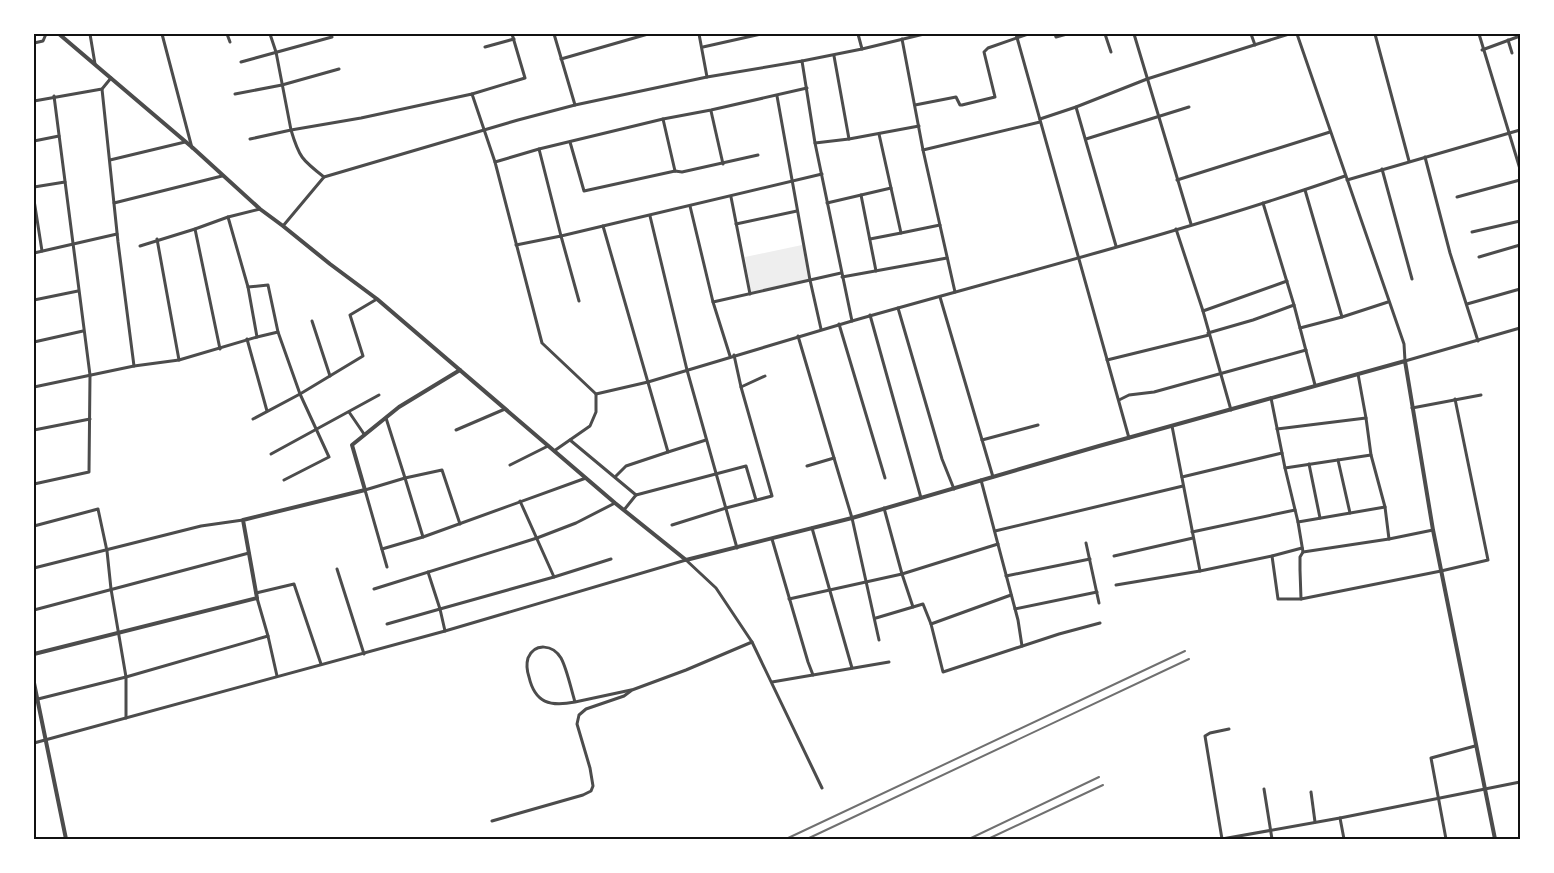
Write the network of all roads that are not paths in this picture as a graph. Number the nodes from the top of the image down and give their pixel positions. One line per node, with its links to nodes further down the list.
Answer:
1 (46, 34): 33 (street)
2 (59, 34): 46 (street)
3 (90, 34): 46 (street)
4 (162, 34): 82 (street)
5 (227, 34): 32 (street)
6 (270, 34): 39 (street)
7 (512, 34): 28 (street)
8 (554, 34): 43 (street)
9 (648, 34): 43 (street)
10 (699, 34): 36 (street)
11 (729, 34): 30 (street)
12 (762, 34): 30 (street)
13 (858, 34): 37 (street)
14 (924, 34): 29 (street)
15 (1028, 34): 25 (street)
16 (1055, 34): 17 (street)
17 (1067, 34)
18 (1105, 34): 40 (street)
19 (1134, 34): 50 (street)
20 (1251, 34): 34 (street)
21 (1289, 34): 34 (street)
22 (1296, 34): 71 (street)
23 (1375, 34): 88 (street)
24 (1478, 34): 38 (street)
25 (1017, 36): 60 (street); 66 (street)
26 (1520, 36): 31 (street)
27 (332, 37): 39 (street)
28 (514, 39): 35 (street); 55 (street)
29 (902, 39): 37 (street); 60 (street)
30 (730, 40): 36 (street)
31 (1508, 40): 38 (street); 41 (street)
32 (230, 42)
33 (34, 43)
34 (1255, 45): 50 (street)
35 (485, 47)
36 (703, 47): 48 (street)
37 (862, 49): 42 (street)
38 (1482, 50): 72 (street)
39 (276, 52): 45 (street); 51 (street)
40 (1111, 52)
41 (1512, 53)
42 (834, 56): 44 (street); 77 (street)
43 (561, 59): 59 (street)
44 (802, 61): 48 (street); 52 (street)
45 (241, 62)
46 (95, 64): 49 (street)
47 (339, 69): 51 (street)
48 (707, 77): 59 (street)
49 (110, 78): 53 (street); 79 (street)
50 (1147, 79): 62 (street); 64 (street)
51 (282, 85): 54 (street); 68 (street)
52 (807, 88): 57 (street); 81 (street)
53 (102, 89): 56 (street); 87 (street)
54 (235, 94)
55 (472, 94): 68 (street); 69 (street)
56 (54, 96): 58 (street); 74 (street)
57 (777, 96): 63 (street); 101 (street)
58 (34, 101)
59 (575, 105): 69 (street)
60 (915, 105): 67 (street)
61 (1189, 107): 64 (street)
62 (1076, 108): 66 (street); 76 (street)
63 (711, 110): 65 (street); 90 (street)
64 (1158, 116): 76 (street); 98 (street)
65 (662, 119): 80 (street); 93 (street)
66 (1040, 120): 84 (street); 138 (street)
67 (919, 126): 73 (street); 84 (street)
68 (291, 130): 75 (street); 96 (street)
69 (483, 130): 89 (street); 96 (street)
70 (1520, 130): 72 (street)
71 (1330, 132): 97 (street); 98 (street)
72 (1509, 133): 86 (street); 92 (street)
73 (879, 134): 77 (street); 103 (street)
74 (59, 136): 78 (street); 100 (street)
75 (250, 139)
76 (1086, 139): 135 (street)
77 (849, 140): 81 (street)
78 (34, 141)
79 (185, 142): 82 (street); 87 (street)
80 (570, 142): 83 (street); 93 (street)
81 (815, 143): 94 (street)
82 (192, 148): 95 (street)
83 (539, 149): 89 (street); 128 (street)
84 (923, 150): 120 (street)
85 (758, 155): 90 (street)
86 (1425, 156): 88 (street); 157 (street)
87 (110, 160): 109 (street)
88 (1408, 161): 91 (street)
89 (494, 162): 132 (street)
90 (723, 164): 93 (street)
91 (1382, 169): 97 (street); 143 (street)
92 (1520, 169)
93 (675, 171)
94 (822, 174): 101 (street); 110 (street)
95 (222, 176): 109 (street); 113 (street)
96 (324, 177): 121 (street)
97 (1346, 178): 104 (street); 156 (street)
98 (1177, 180): 119 (street)
99 (1520, 180): 107 (street)
100 (65, 182): 102 (street); 131 (street)
101 (792, 182): 106 (street); 114 (street)
102 (34, 187)
103 (891, 188): 105 (street); 126 (street)
104 (1305, 190): 111 (street); 162 (street)
105 (861, 195): 110 (street); 130 (street)
106 (731, 196): 112 (street); 118 (street)
107 (1458, 197)
108 (34, 200): 136 (street)
109 (114, 203): 127 (street)
110 (827, 203): 142 (street)
111 (1263, 203): 119 (street); 145 (street)
112 (690, 206): 115 (street); 155 (street)
113 (260, 209): 116 (street); 121 (street)
114 (797, 211): 118 (street); 144 (street)
115 (650, 216): 122 (street); 185 (street)
116 (228, 217): 123 (street); 146 (street)
117 (1520, 220): 125 (street)
118 (736, 224): 150 (street)
119 (1191, 224): 124 (street)
120 (940, 225): 126 (street); 140 (street)
121 (283, 226): 152 (street)
122 (603, 226): 128 (street); 191 (street)
123 (195, 229): 129 (street); 177 (street)
124 (1176, 229): 135 (street); 160 (street)
125 (1472, 232)
126 (901, 233): 130 (street)
127 (117, 234): 131 (street); 183 (street)
128 (561, 236): 132 (street); 154 (street)
129 (157, 239): 134 (street); 180 (street)
130 (870, 239): 141 (street)
131 (72, 244): 136 (street); 148 (street)
132 (516, 245): 196 (street)
133 (1520, 245): 139 (street)
134 (140, 246)
135 (1116, 246): 138 (street)
136 (42, 251): 137 (street)
137 (34, 253)
138 (1079, 257): 149 (street); 181 (street)
139 (1479, 257)
140 (947, 258): 141 (street); 149 (street)
141 (876, 271): 142 (street)
142 (842, 275): 144 (street); 163 (street)
143 (1412, 279)
144 (810, 280): 150 (street); 168 (street)
145 (1287, 281): 158 (street); 160 (street)
146 (248, 287): 170 (street); 173 (street)
147 (1520, 289): 157 (street)
148 (78, 291): 153 (street); 169 (street)
149 (955, 292): 151 (street)
150 (750, 294): 155 (street)
151 (940, 296): 159 (street); 221 (street)
152 (376, 299): 184 (street); 189 (street)
153 (34, 300)
154 (579, 301)
155 (713, 302): 179 (street)
156 (1389, 302): 162 (street); 182 (street)
157 (1467, 304): 175 (street)
158 (1294, 305): 166 (street); 171 (street)
159 (898, 308): 161 (street); 245 (street)
160 (1202, 311): 171 (street)
161 (870, 316): 163 (street); 248 (street)
162 (1342, 317): 166 (street)
163 (852, 320): 165 (street)
164 (312, 321): 189 (street)
165 (839, 324): 168 (street); 240 (street)
166 (1300, 328): 178 (street)
167 (1520, 328): 175 (street)
168 (820, 329): 172 (street)
169 (83, 331): 176 (street); 188 (street)
170 (278, 332): 173 (street); 195 (street)
171 (1208, 334): 181 (street); 186 (street)
172 (798, 336): 179 (street); 228 (street)
173 (257, 337): 174 (street)
174 (247, 339): 177 (street); 205 (street)
175 (1478, 341): 182 (street)
176 (34, 342)
177 (220, 349): 180 (street)
178 (1306, 350): 186 (street); 192 (street)
179 (732, 356): 185 (street); 194 (street)
180 (179, 360): 183 (street)
181 (1108, 360): 201 (street)
182 (1405, 361): 187 (street); 203 (street)
183 (134, 366): 188 (street)
184 (460, 370): 202 (street); 207 (street)
185 (687, 370): 191 (street); 220 (street)
186 (1220, 373): 201 (street); 204 (street)
187 (1358, 373): 192 (street); 208 (street)
188 (90, 375): 193 (street); 209 (street)
189 (330, 376): 195 (street)
190 (766, 376): 194 (street)
191 (648, 382): 196 (street); 224 (street)
192 (1315, 385): 199 (street)
193 (34, 387)
194 (741, 387): 249 (street)
195 (300, 394): 205 (street); 215 (street)
196 (596, 394): 219 (street)
197 (379, 395): 206 (street)
198 (1481, 395): 200 (street)
199 (1271, 398): 204 (street); 213 (street)
200 (1455, 399): 203 (street); 290 (street)
201 (1119, 400): 218 (street)
202 (505, 409): 216 (street); 222 (street)
203 (1412, 409): 266 (street)
204 (1231, 410): 212 (street)
205 (267, 411): 210 (street)
206 (349, 412): 215 (street); 217 (street)
207 (386, 418): 217 (street); 238 (street)
208 (1366, 418): 213 (street); 227 (street)
209 (90, 419): 214 (street); 243 (street)
210 (253, 419)
211 (1038, 425): 221 (street)
212 (1172, 426): 218 (street); 237 (street)
213 (1277, 429): 225 (street)
214 (34, 430)
215 (318, 430): 226 (street); 241 (street)
216 (456, 430)
217 (364, 434): 246 (street)
218 (1129, 438): 236 (street)
219 (570, 440): 223 (street); 235 (street)
220 (706, 440): 224 (street); 234 (street)
221 (982, 440): 236 (street)
222 (548, 446): 223 (street); 230 (street)
223 (554, 451): 239 (street)
224 (668, 452): 235 (street)
225 (1282, 453): 233 (street); 237 (street)
226 (271, 454)
227 (1371, 455): 229 (street); 252 (street)
228 (834, 458): 232 (street); 258 (street)
229 (1338, 460): 231 (street); 257 (street)
230 (510, 464)
231 (1309, 464): 233 (street); 259 (street)
232 (808, 466)
233 (1285, 468): 256 (street)
234 (716, 474): 247 (street); 249 (street); 253 (street)
235 (615, 477): 247 (street)
236 (993, 477): 242 (street)
237 (1182, 477): 244 (street)
238 (405, 478): 246 (street); 262 (street); 269 (street)
239 (586, 478): 250 (street); 251 (street)
240 (886, 478)
241 (284, 480)
242 (981, 480): 245 (street); 267 (street)
243 (34, 484)
244 (1183, 486): 267 (street); 268 (street)
245 (954, 489): 248 (street)
246 (365, 490): 260 (street); 276 (street)
247 (636, 495): 255 (street)
248 (922, 498): 254 (street)
249 (756, 500): 253 (street)
250 (520, 501): 262 (street); 270 (street)
251 (615, 502): 255 (street); 270 (street)
252 (1385, 507): 257 (street); 273 (street)
253 (726, 508): 263 (street); 277 (street)
254 (884, 508): 258 (street); 292 (street)
255 (624, 510): 285 (street)
256 (1295, 510): 261 (street); 268 (street)
257 (1350, 513): 259 (street)
258 (852, 518): 265 (street); 295 (street)
259 (1320, 518): 261 (street)
260 (243, 520): 279 (street); 280 (street)
261 (1298, 522): 278 (street)
262 (460, 524): 269 (street)
263 (672, 525)
264 (34, 526): 279 (street)
265 (812, 528): 272 (street); 299 (street)
266 (1433, 530): 273 (street); 290 (street)
267 (995, 531): 275 (street)
268 (1192, 532): 271 (street)
269 (423, 537): 276 (street)
270 (537, 538): 291 (street); 294 (street)
271 (1193, 538): 281 (street); 289 (street)
272 (772, 539): 277 (street); 303 (street)
273 (1389, 539): 278 (street)
274 (1086, 543): 284 (street)
275 (998, 544): 292 (street); 293 (street)
276 (382, 548): 286 (street)
277 (737, 548): 285 (street)
278 (1303, 550): 282 (street); 304 (street)
279 (107, 551): 287 (street); 297 (street)
280 (249, 553): 297 (street); 302 (street)
281 (1114, 556)
282 (1272, 556): 289 (street); 304 (street)
283 (611, 559): 294 (street)
284 (1090, 559): 293 (street); 300 (street)
285 (686, 560): 314 (street); 318 (street)
286 (387, 567)
287 (34, 568)
288 (337, 569): 321 (street)
289 (1200, 571): 296 (street)
290 (1441, 571): 304 (street); 337 (street)
291 (428, 572): 298 (street); 307 (street)
292 (902, 574): 295 (street); 306 (street)
293 (1006, 576): 301 (street)
294 (554, 577): 307 (street)
295 (866, 582): 299 (street); 310 (street)
296 (1116, 586)
297 (111, 589): 309 (street); 315 (street)
298 (374, 589)
299 (829, 590): 303 (street); 324 (street)
300 (1097, 592): 305 (street); 308 (street)
301 (1011, 595): 308 (street); 313 (street)
302 (257, 596): 315 (street); 316 (street); 323 (street)
303 (789, 599): 325 (street)
304 (1301, 599)
305 (1099, 603)
306 (913, 607): 310 (street); 313 (street)
307 (440, 609): 312 (street); 314 (street)
308 (1015, 609): 319 (street)
309 (34, 610)
310 (876, 618): 317 (street)
311 (1100, 623): 319 (street)
312 (387, 624)
313 (931, 624): 319 (street)
314 (445, 632): 321 (street)
315 (118, 633): 320 (street); 327 (street)
316 (268, 636): 326 (street); 327 (street)
317 (879, 640)
318 (752, 642): 328 (street); 330 (street)
319 (1022, 646)
320 (34, 654)
321 (364, 654): 323 (street)
322 (888, 662): 324 (street)
323 (321, 664): 326 (street)
324 (852, 668): 325 (street)
325 (813, 675): 328 (street)
326 (277, 676): 333 (street)
327 (126, 677): 331 (street); 333 (street)
328 (772, 682): 339 (street)
329 (34, 684): 331 (street)
330 (632, 690): 332 (street); 345 (street)
331 (36, 700): 335 (street)
332 (575, 702): 332 (street)
333 (126, 718): 335 (street)
334 (1229, 730): 349 (street)
335 (46, 740): 336 (street); 348 (street)
336 (34, 743)
337 (1475, 746): 341 (street); 343 (street)
338 (1520, 782): 341 (street)
339 (822, 788)
340 (1264, 789): 347 (street)
341 (1486, 789): 343 (street); 353 (street)
342 (1311, 792): 346 (street)
343 (1438, 799): 344 (street); 352 (street)
344 (1340, 818): 346 (street); 351 (street)
345 (492, 821)
346 (1316, 822): 347 (street)
347 (1270, 831): 349 (street); 350 (street)
348 (66, 839)
349 (1222, 839)
350 (1272, 839)
351 (1344, 839)
352 (1446, 839)
353 (1495, 839)

